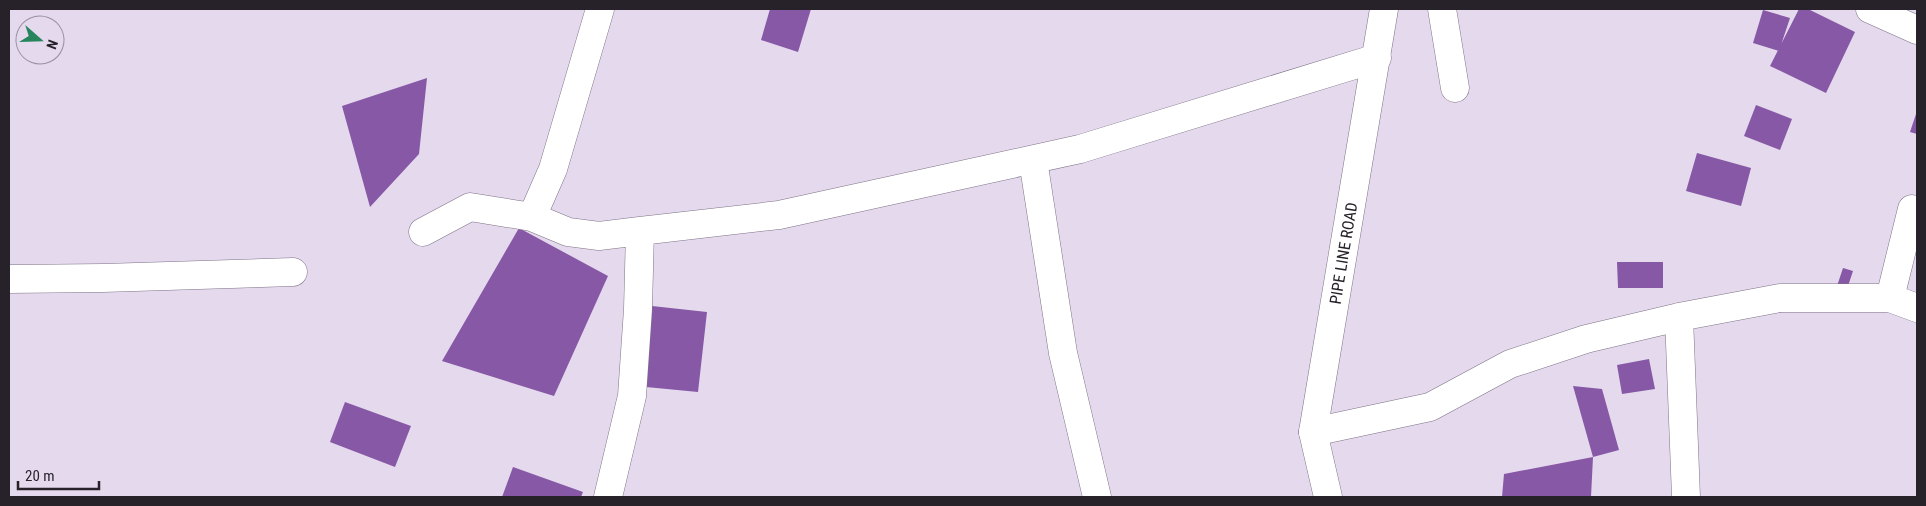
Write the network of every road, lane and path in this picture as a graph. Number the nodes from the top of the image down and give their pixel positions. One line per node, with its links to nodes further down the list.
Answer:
1 (600, 9): 10 (street)
2 (1384, 9): 6 (street, PIPE LINE ROAD)
3 (1442, 9): 7 (street)
4 (1870, 9): 5 (street)
5 (1917, 30)
6 (1377, 58): 8 (street); 18 (street, PIPE LINE ROAD)
7 (1455, 88)
8 (1033, 160): 12 (street); 20 (street)
9 (1912, 210): 15 (street)
10 (532, 217): 11 (street); 12 (street)
11 (423, 232)
12 (640, 232): 19 (street)
13 (293, 272): 14 (street)
14 (9, 279)
15 (1890, 298): 16 (street); 17 (street)
16 (1917, 308)
17 (1679, 317): 18 (street); 22 (street)
18 (1313, 432): 21 (street, PIPE LINE ROAD)
19 (608, 497)
20 (1097, 497)
21 (1328, 497)
22 (1686, 497)

